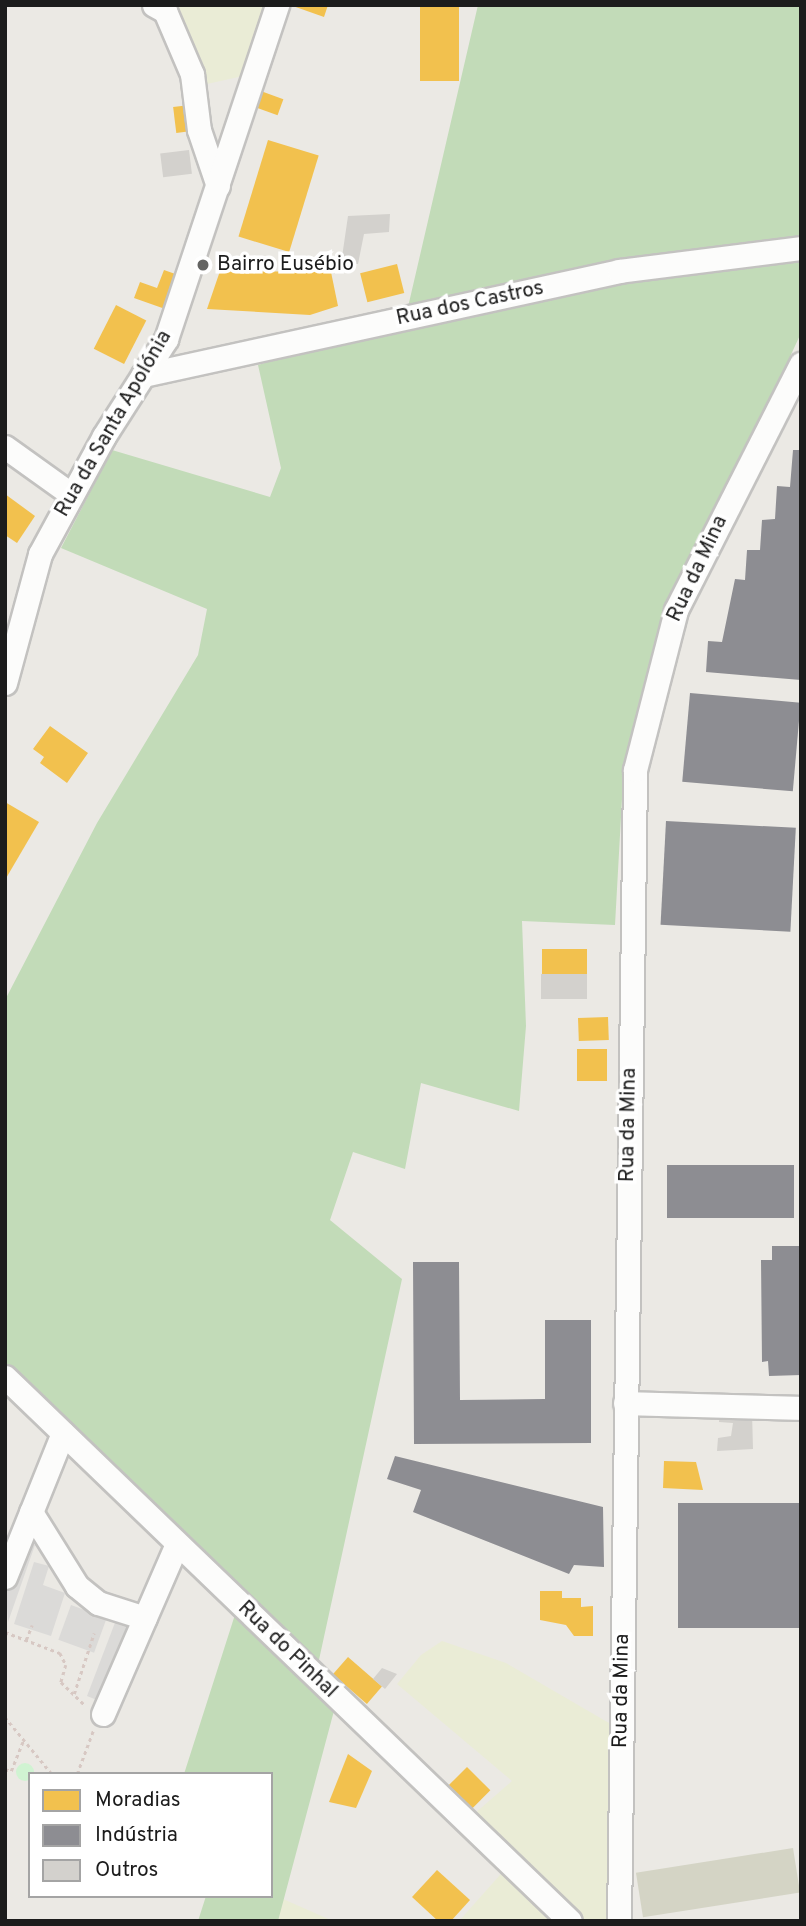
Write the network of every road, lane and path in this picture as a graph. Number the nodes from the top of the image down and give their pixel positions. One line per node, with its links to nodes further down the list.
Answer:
1 (154, 5): 3 (street)
2 (278, 5): 3 (street, Rua da Santa Apolónia)
3 (218, 186): 6 (street, Rua da Santa Apolónia)
4 (801, 248): 6 (street, Rua dos Castros)
5 (801, 364): 11 (street, Rua da Mina)
6 (143, 375): 8 (street, Rua da Santa Apolónia)
7 (5, 447): 8 (street)
8 (72, 495): 9 (street, Rua da Santa Apolónia)
9 (5, 683)
10 (5, 1377): 13 (street, Rua do Pinhal)
11 (625, 1403): 12 (street); 30 (street, Rua da Mina)
12 (801, 1408)
13 (63, 1433): 14 (street); 15 (street, Rua do Pinhal)
14 (31, 1511): 16 (street); 17 (street)
15 (177, 1544): 17 (street); 29 (street, Rua do Pinhal)
16 (5, 1577)
17 (145, 1618): 23 (street)
18 (32, 1625): 21 (path)
19 (5, 1632): 21 (path)
20 (94, 1633): 22 (path)
21 (26, 1640): 22 (path)
22 (74, 1694): 23 (path)
23 (100, 1716): 28 (path)
24 (5, 1717): 25 (path)
25 (23, 1739): 26 (path); 27 (path)
26 (5, 1769)
27 (50, 1772)
28 (78, 1772)
29 (570, 1921)
30 (619, 1921)

